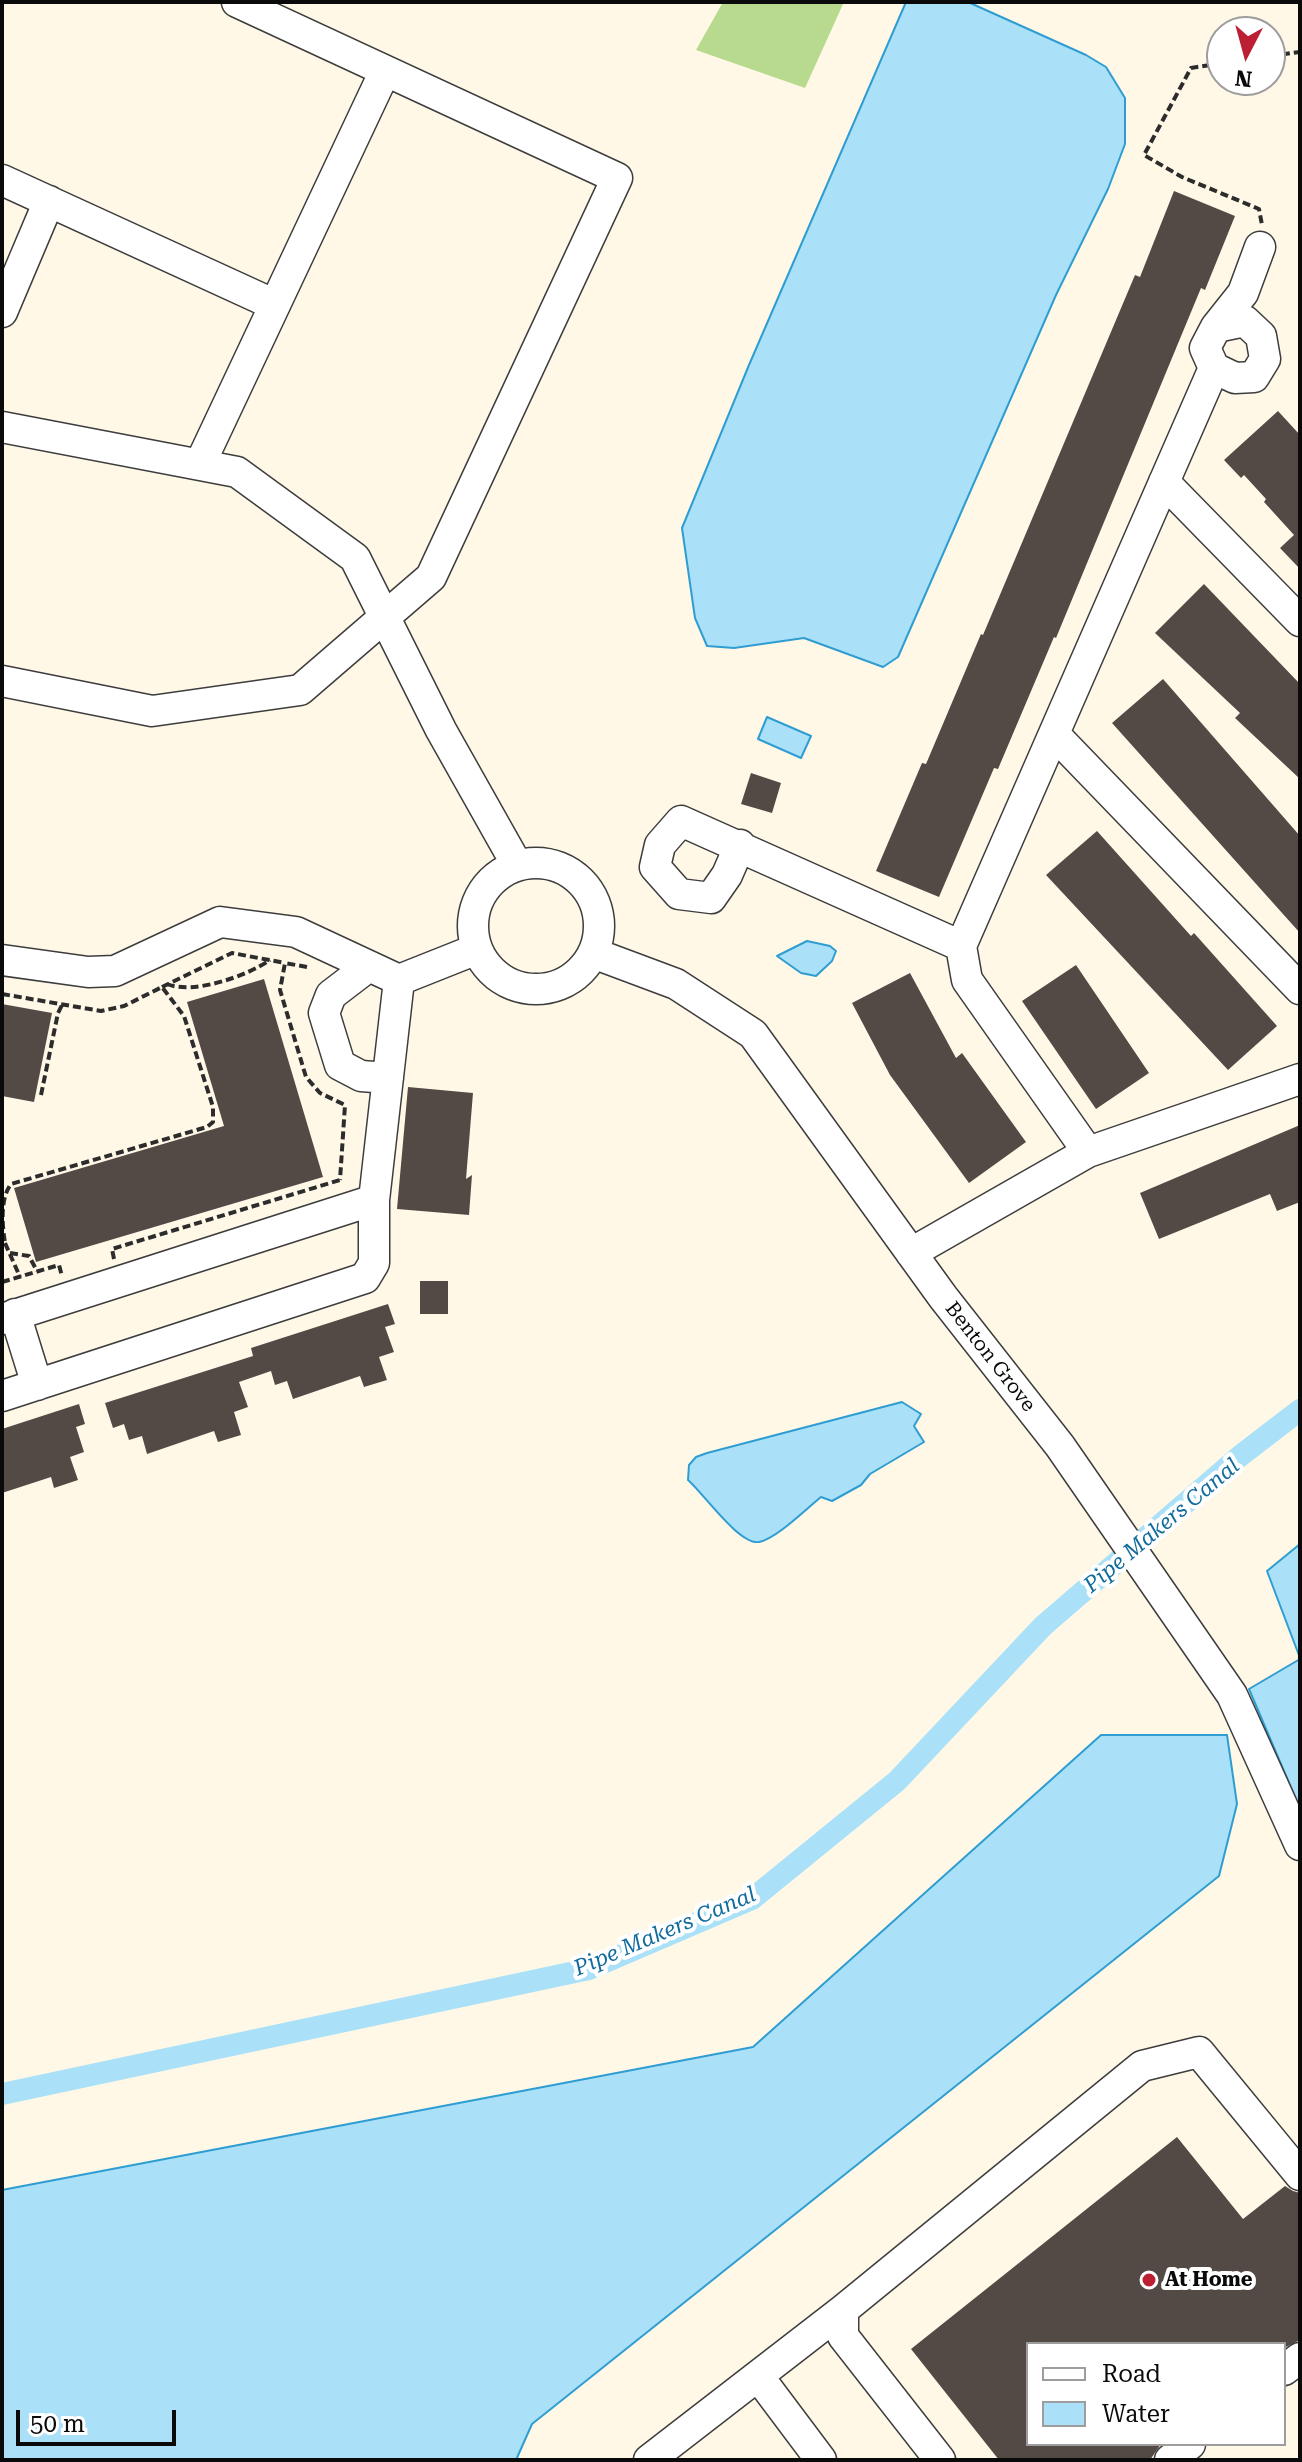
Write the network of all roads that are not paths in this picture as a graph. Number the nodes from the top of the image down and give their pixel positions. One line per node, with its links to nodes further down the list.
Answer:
1 (237, 2): 2 (street)
2 (385, 71): 6 (street); 13 (street)
3 (2, 180): 4 (street)
4 (49, 201): 6 (street); 7 (street)
5 (1260, 247): 8 (street)
6 (275, 305): 11 (street)
7 (2, 312)
8 (1216, 327): 9 (street); 9 (street)
9 (1214, 368): 12 (street)
10 (2, 427): 11 (street)
11 (200, 464): 13 (street)
12 (1164, 482): 14 (street); 16 (street)
13 (384, 617): 15 (street); 18 (street)
14 (1300, 621)
15 (2, 681)
16 (1054, 734): 19 (street); 25 (street)
17 (740, 845): 19 (street)
18 (517, 865): 20 (street); 21 (street)
19 (961, 946): 28 (street)
20 (477, 949): 21 (street); 24 (street)
21 (593, 953): 30 (street, Benton Grove)
22 (2, 960): 23 (street)
23 (369, 966): 24 (street); 26 (street)
24 (399, 980): 26 (street)
25 (1300, 989)
26 (388, 1078): 29 (street)
27 (1300, 1079): 28 (street)
28 (1088, 1152): 30 (street)
29 (367, 1202): 31 (street); 32 (street)
30 (911, 1253): 34 (street, Benton Grove)
31 (9, 1317): 32 (street)
32 (37, 1385): 33 (street)
33 (2, 1396)
34 (1300, 1845)
35 (1300, 2175): 36 (street)
36 (843, 2310): 37 (street); 41 (street)
37 (758, 2376): 39 (street); 40 (street)
38 (1188, 2446): 42 (street)
39 (649, 2460)
40 (821, 2460)
41 (940, 2460)
42 (1170, 2460)

